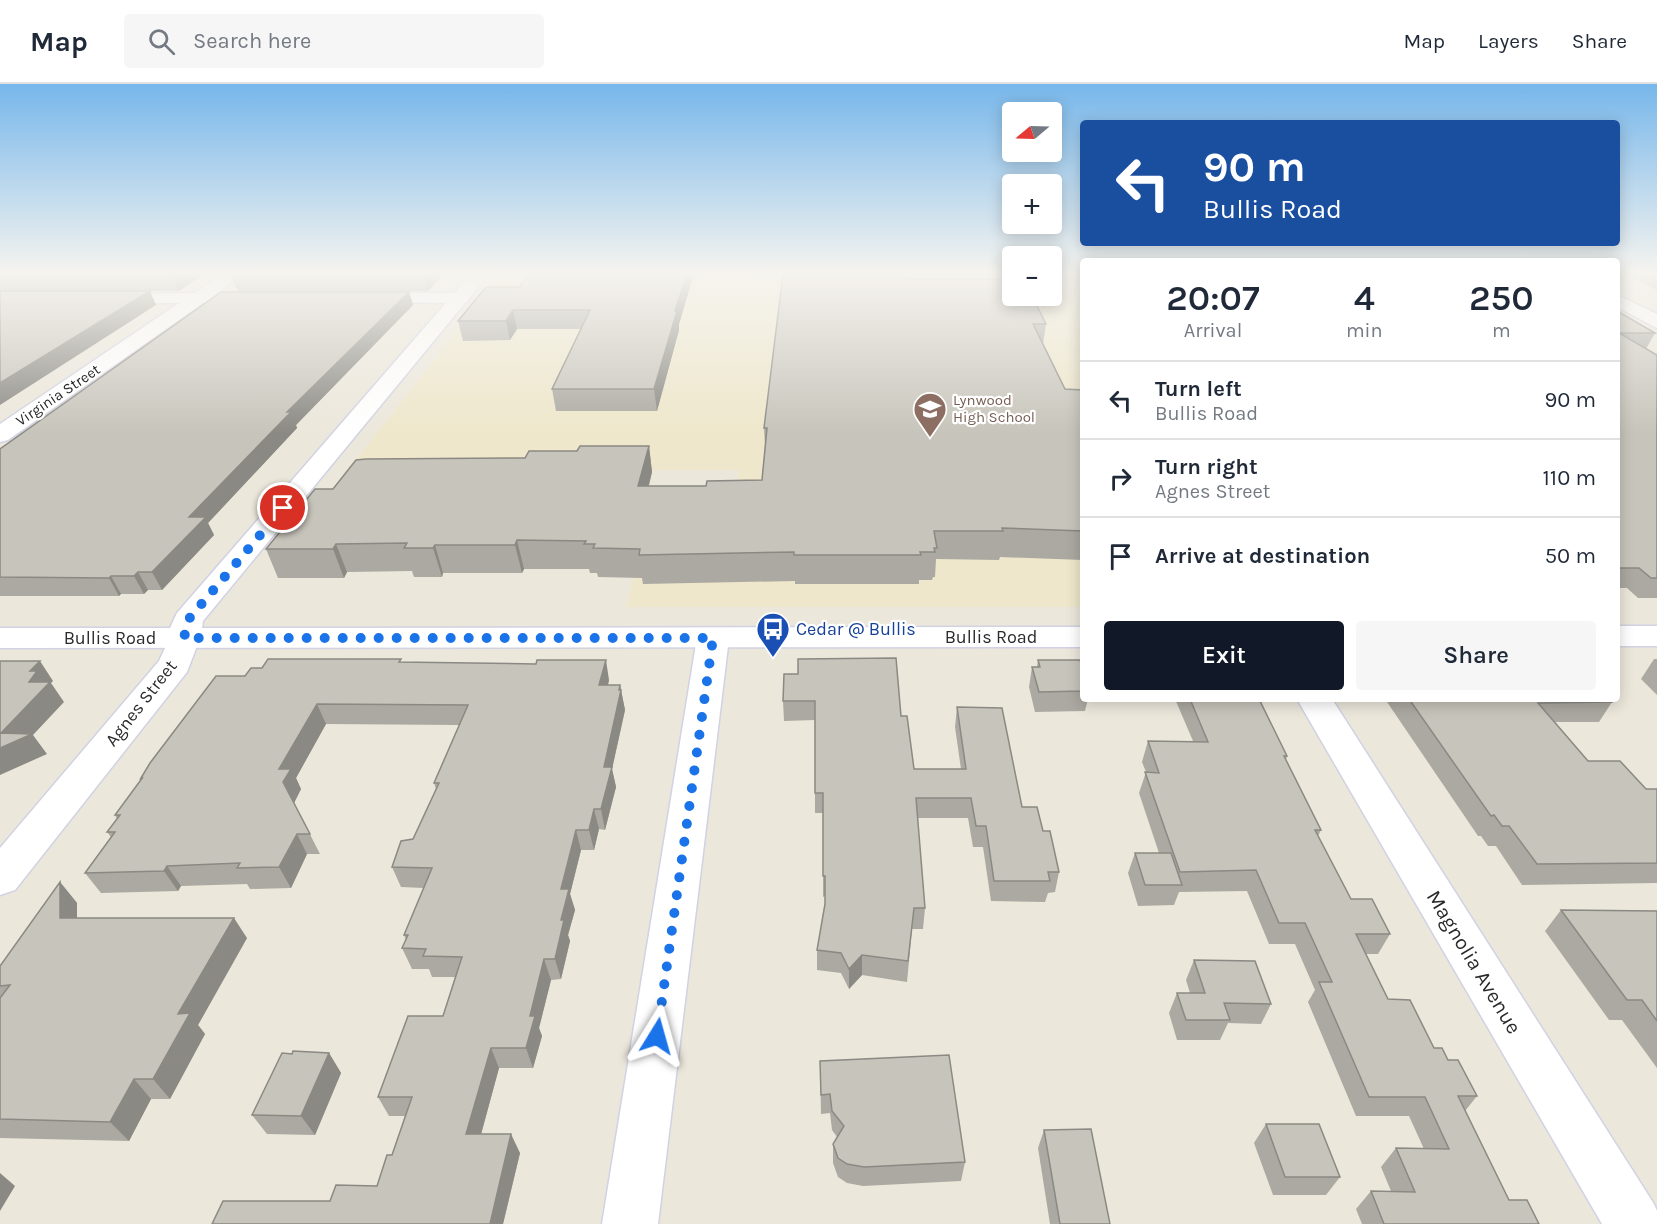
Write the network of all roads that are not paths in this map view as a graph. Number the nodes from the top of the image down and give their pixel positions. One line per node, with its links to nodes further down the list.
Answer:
1 (157, 327): 3 (street, Virginia Street)
2 (436, 327): 8 (street, Agnes Street)
3 (0, 435)
4 (1620, 636): 5 (street)
5 (1657, 636)
6 (1080, 637): 9 (street, Bullis Road)
7 (0, 638): 8 (street, Bullis Road)
8 (184, 638): 9 (street, Bullis Road); 11 (street, Agnes Street)
9 (713, 638): 12 (street)
10 (1316, 702): 13 (street, Magnolia Avenue)
11 (0, 878)
12 (630, 1224)
13 (1634, 1224)

